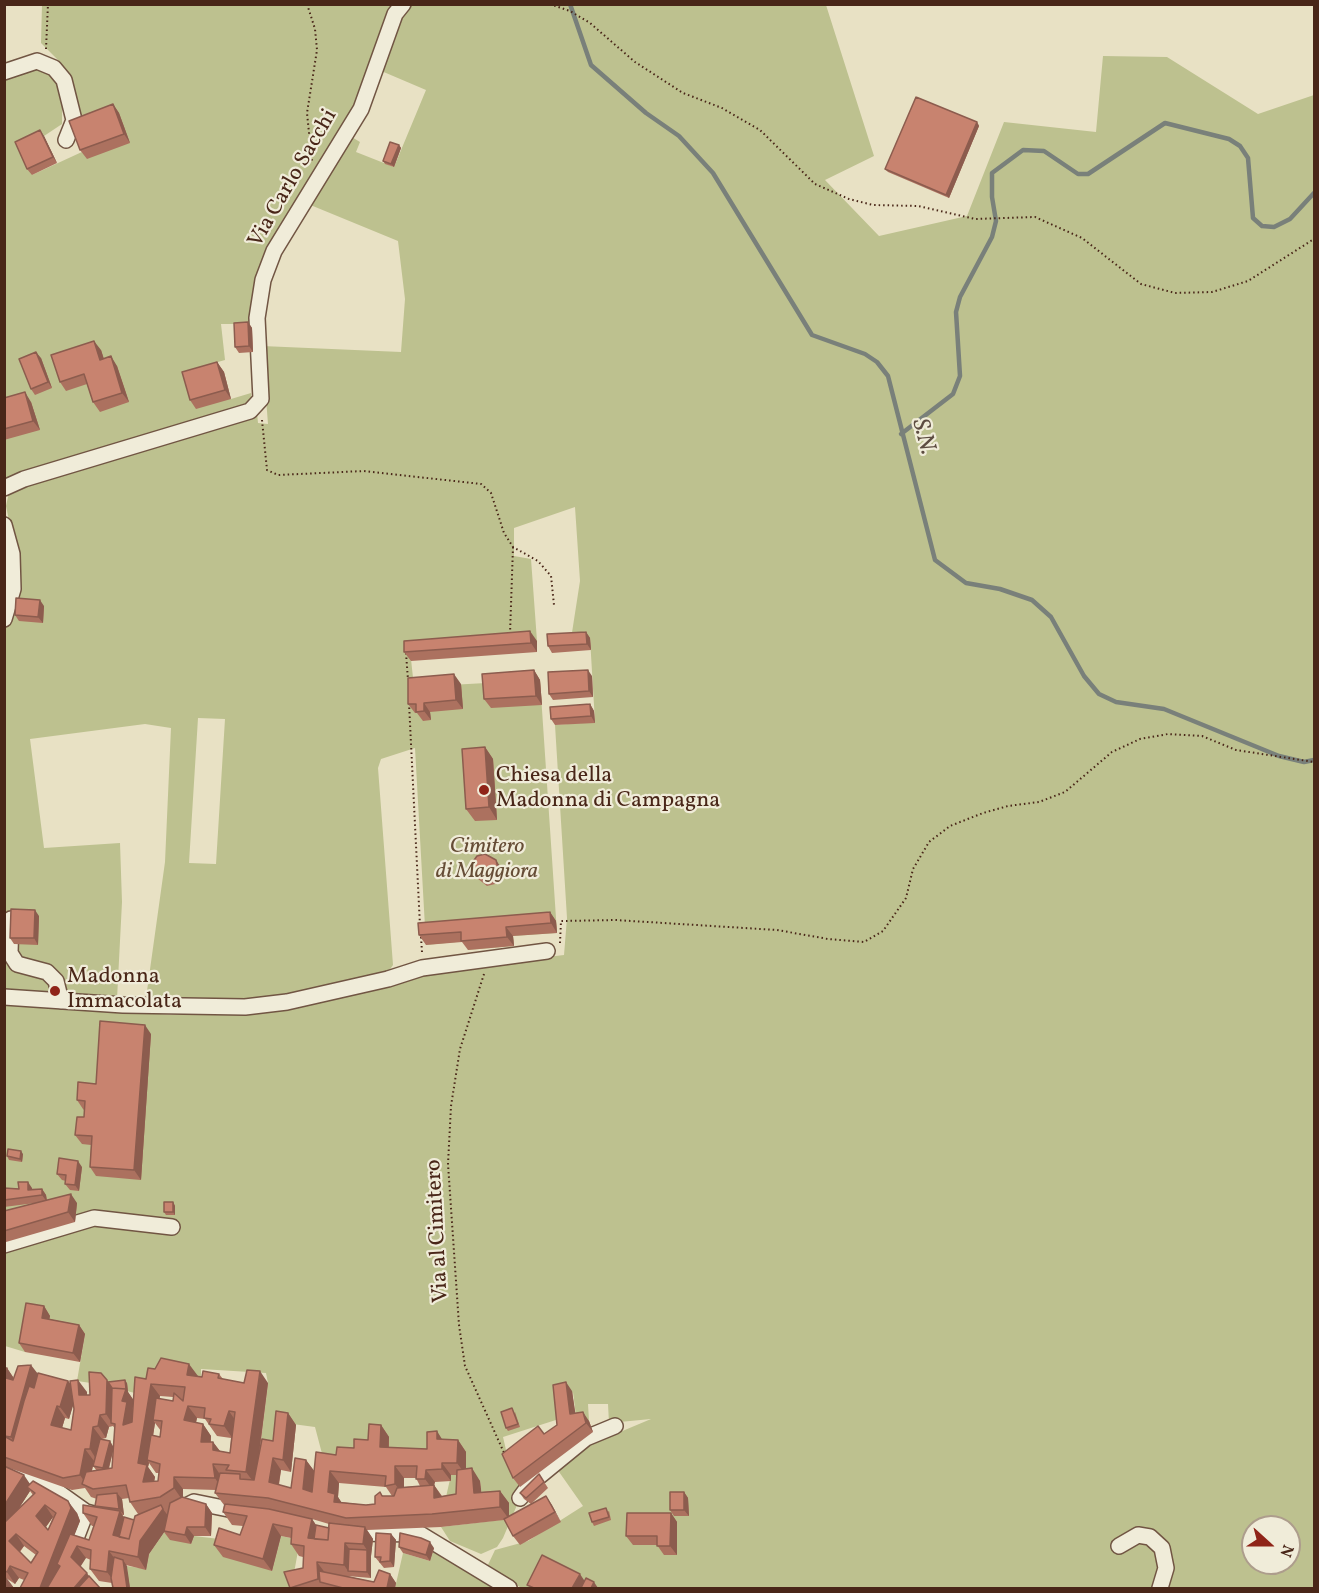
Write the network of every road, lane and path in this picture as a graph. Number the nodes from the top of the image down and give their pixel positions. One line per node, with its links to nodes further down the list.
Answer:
1 (48, 4): 5 (path)
2 (307, 4): 8 (path)
3 (403, 4): 8 (street, Via Carlo Sacchi)
4 (550, 4): 9 (path)
5 (43, 63): 6 (street); 7 (street)
6 (4, 72)
7 (66, 140)
8 (319, 178): 10 (street, Via Carlo Sacchi)
9 (1314, 239)
10 (261, 399): 11 (street); 13 (path)
11 (4, 488)
12 (4, 525): 15 (street)
13 (513, 547): 14 (path); 16 (path)
14 (554, 605)
15 (4, 619)
16 (499, 635)
17 (406, 652): 18 (path)
18 (408, 687)
19 (409, 699): 24 (path)
20 (1314, 762): 22 (path)
21 (12, 915): 26 (street)
22 (547, 951): 23 (street)
23 (489, 957): 24 (street); 30 (path, Via al Cimitero)
24 (422, 968): 26 (street)
25 (4, 997): 26 (street)
26 (61, 1001)
27 (172, 1227): 28 (street)
28 (4, 1245)
29 (615, 1426): 32 (street)
30 (506, 1457)
31 (4, 1470): 34 (street)
32 (520, 1498)
33 (178, 1509): 35 (street)
34 (86, 1512): 36 (street); 39 (street)
35 (257, 1515)
36 (115, 1518)
37 (340, 1532): 40 (street)
38 (1119, 1546): 41 (street)
39 (57, 1588)
40 (509, 1588)
41 (1160, 1588)

